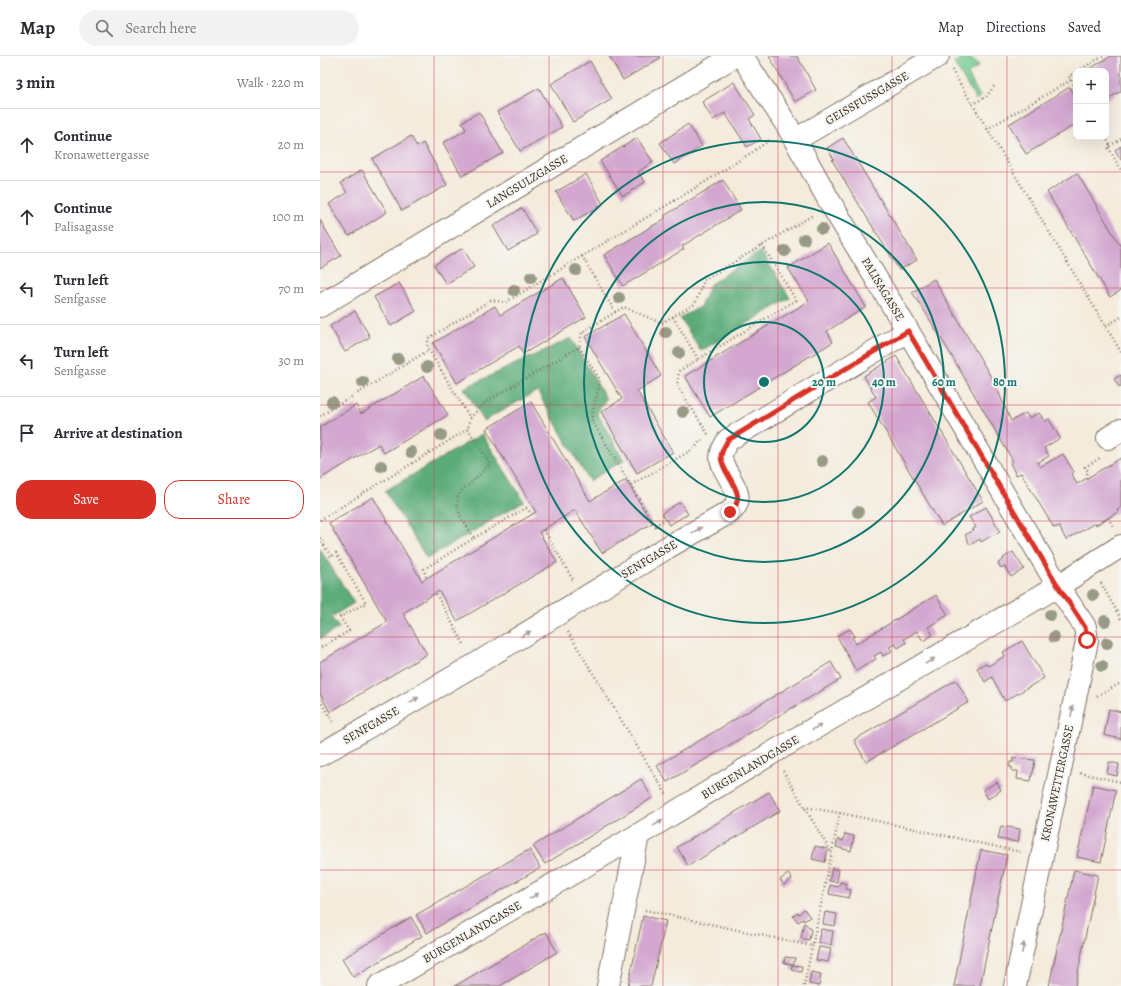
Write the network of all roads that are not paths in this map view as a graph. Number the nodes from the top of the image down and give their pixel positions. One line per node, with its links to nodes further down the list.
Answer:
1 (734, 56): 5 (street, LANGSULZGASSE)
2 (742, 56): 4 (street, PALISAGASSE)
3 (944, 62): 4 (street, GEISSFUSSGASSE)
4 (791, 133): 6 (street, PALISAGASSE)
5 (320, 306)
6 (908, 331): 8 (street, PALISAGASSE); 9 (street, SENFGASSE, one-way to 6)
7 (1121, 546): 8 (street, BURGENLANDGASSE)
8 (1058, 586): 10 (street, BURGENLANDGASSE, one-way to 8); 13 (street, KRONAWETTERGASSE, one-way to 8)
9 (320, 755)
10 (638, 835): 11 (street, BURGENLANDGASSE, one-way to 10); 12 (street)
11 (379, 986)
12 (608, 986)
13 (1014, 986)

